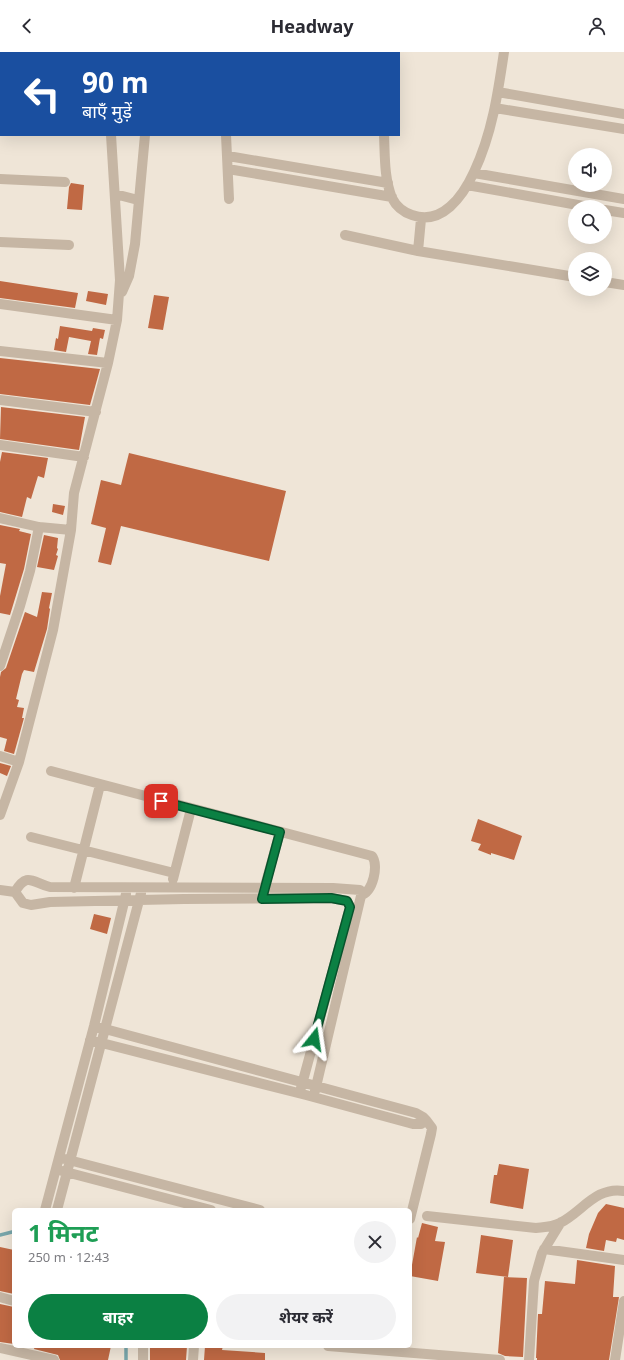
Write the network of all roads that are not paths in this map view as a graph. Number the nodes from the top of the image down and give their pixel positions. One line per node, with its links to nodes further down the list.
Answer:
1 (504, 52): 2 (street)
2 (498, 92): 3 (street); 4 (street)
3 (495, 108): 5 (street); 12 (street)
4 (624, 114)
5 (624, 129)
6 (111, 136): 17 (street)
7 (145, 136): 21 (street)
8 (226, 136): 10 (street)
9 (384, 136): 15 (street)
10 (228, 156): 11 (street); 15 (street)
11 (228, 168): 18 (street); 19 (street)
12 (474, 173): 16 (street); 20 (street)
13 (0, 179): 14 (street)
14 (65, 182)
15 (388, 183): 18 (street)
16 (467, 186): 22 (street); 25 (street)
17 (115, 194): 21 (street); 33 (street)
18 (392, 197): 25 (street)
19 (229, 199)
20 (624, 199)
21 (138, 200): 33 (street)
22 (568, 203)
23 (612, 211): 24 (street)
24 (624, 213)
25 (421, 219): 29 (street)
26 (344, 235): 29 (street)
27 (0, 242): 28 (street)
28 (69, 245)
29 (418, 251): 30 (street)
30 (568, 276)
31 (612, 283): 32 (street)
32 (624, 285)
33 (119, 298): 35 (street)
34 (0, 304): 35 (street)
35 (117, 320): 37 (street)
36 (0, 351): 37 (street)
37 (108, 363): 39 (street)
38 (0, 400): 39 (street)
39 (96, 412): 41 (street)
40 (1, 448): 41 (street)
41 (84, 457): 44 (street)
42 (0, 518): 43 (street)
43 (39, 527): 44 (street); 45 (street)
44 (71, 530): 47 (street)
45 (0, 666)
46 (0, 756): 47 (street)
47 (19, 762): 50 (street)
48 (51, 772): 49 (street)
49 (100, 785): 51 (street); 55 (street)
50 (2, 801): 52 (street)
51 (191, 809): 53 (street); 56 (street)
52 (0, 815)
53 (280, 832): 61 (street); 64 (street)
54 (31, 837): 55 (street)
55 (84, 850): 56 (street); 57 (street)
56 (174, 873): 60 (street)
57 (74, 888): 58 (street); 63 (street)
58 (127, 888): 59 (street); 67 (street)
59 (142, 888): 60 (street); 68 (street)
60 (171, 888): 61 (street); 65 (street)
61 (265, 888): 64 (street); 66 (street)
62 (0, 890): 63 (street)
63 (15, 892): 67 (street)
64 (361, 895): 74 (street)
65 (169, 899): 66 (street); 68 (street)
66 (262, 899): 73 (street)
67 (125, 900): 68 (street); 69 (street)
68 (140, 900): 70 (street)
69 (94, 1026): 70 (street); 71 (street)
70 (105, 1029): 72 (street); 73 (street)
71 (90, 1040): 72 (street); 78 (street)
72 (102, 1043): 75 (street); 79 (street)
73 (302, 1082): 74 (street); 75 (street)
74 (316, 1086): 76 (street); 77 (street)
75 (300, 1093): 76 (street)
76 (313, 1097): 77 (street)
77 (426, 1120): 87 (street)
78 (59, 1158): 79 (street); 80 (street)
79 (70, 1161): 81 (street); 86 (street)
80 (56, 1170): 81 (street); 83 (street)
81 (67, 1173): 84 (street); 85 (street)
82 (624, 1191): 89 (street)
83 (46, 1208)
84 (58, 1208)
85 (203, 1208)
86 (252, 1208)
87 (412, 1211)
88 (427, 1216): 89 (street)
89 (561, 1222): 90 (street)
90 (544, 1249): 91 (street); 104 (street)
91 (624, 1260)
92 (0, 1298): 94 (street)
93 (624, 1300): 105 (street)
94 (12, 1301)
95 (0, 1348): 99 (street)
96 (143, 1348): 101 (street)
97 (194, 1348): 102 (street)
98 (379, 1348): 103 (street)
99 (29, 1350): 100 (street)
100 (54, 1360)
101 (143, 1360)
102 (193, 1360)
103 (500, 1360)
104 (529, 1360)
105 (615, 1360)

